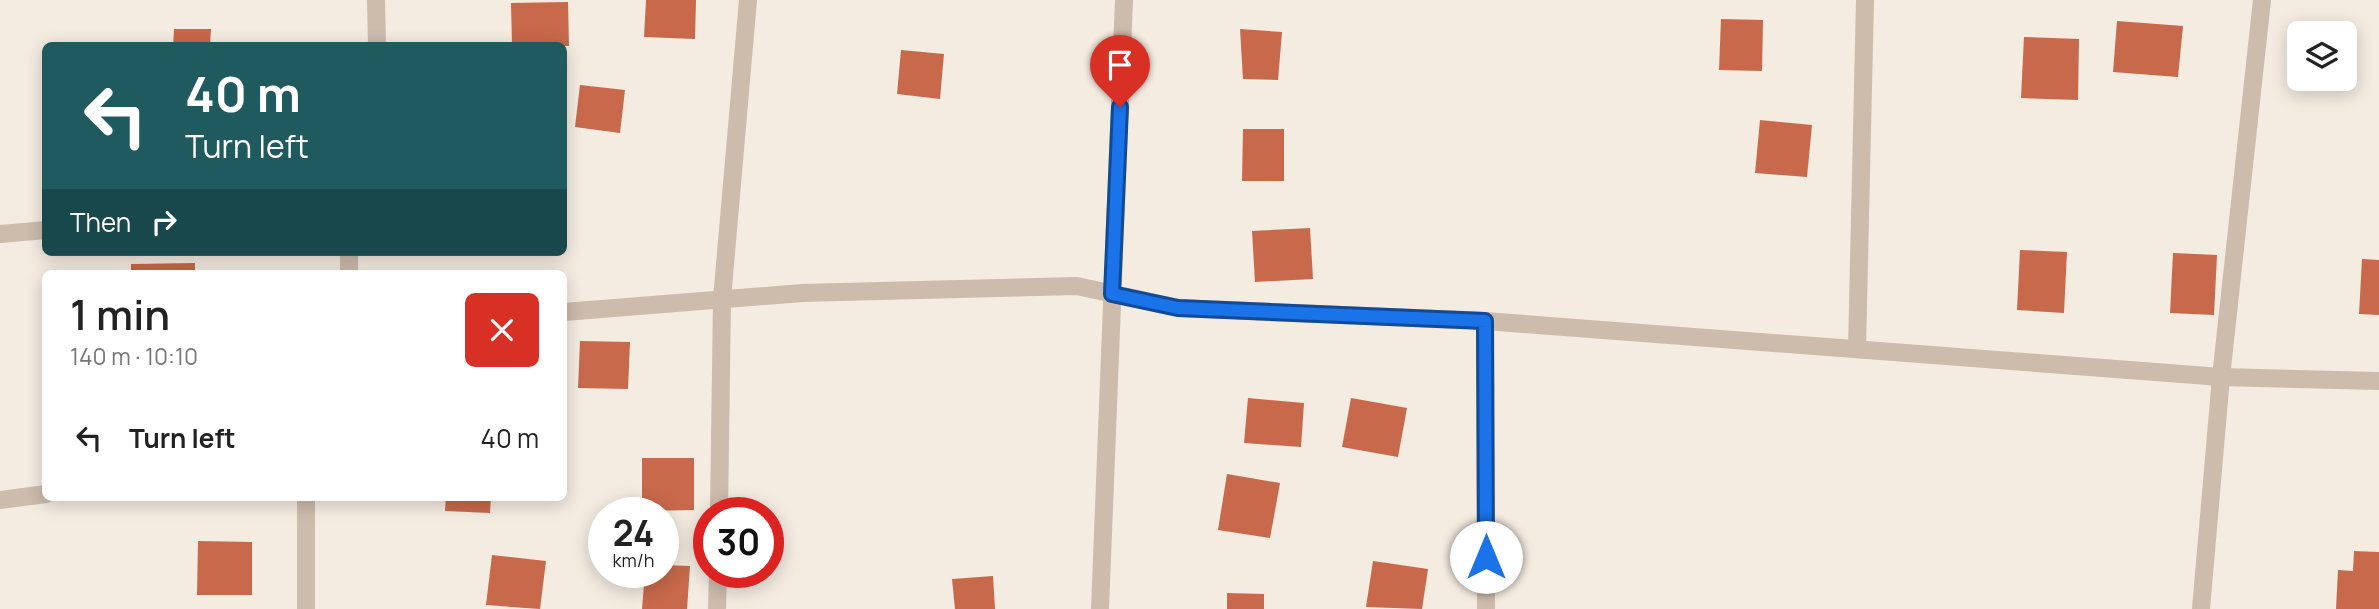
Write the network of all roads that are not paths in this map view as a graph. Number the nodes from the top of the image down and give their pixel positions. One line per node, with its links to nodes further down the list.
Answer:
1 (376, 0): 6 (street)
2 (748, 0): 10 (street)
3 (1124, 0): 9 (street)
4 (1865, 0): 13 (street)
5 (2262, 0): 14 (street)
6 (377, 42)
7 (42, 230): 8 (street)
8 (0, 233)
9 (1112, 294): 10 (street); 12 (street); 23 (street)
10 (722, 299): 11 (street); 17 (street)
11 (567, 312)
12 (1485, 321): 13 (street); 24 (street)
13 (1857, 349): 14 (street)
14 (2221, 377): 15 (street); 25 (street)
15 (2379, 381)
16 (42, 495): 18 (street)
17 (719, 497)
18 (0, 500)
19 (306, 501): 21 (street)
20 (718, 588): 22 (street)
21 (306, 609)
22 (717, 609)
23 (1101, 609)
24 (1486, 609)
25 (2201, 609)

